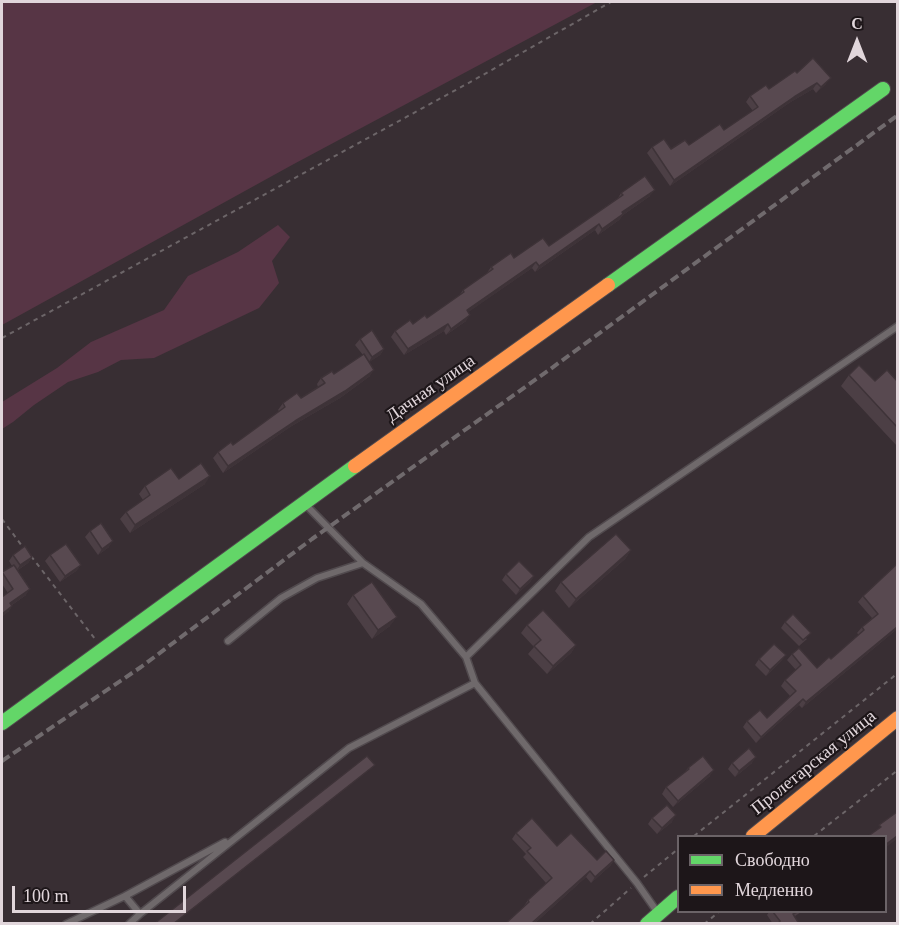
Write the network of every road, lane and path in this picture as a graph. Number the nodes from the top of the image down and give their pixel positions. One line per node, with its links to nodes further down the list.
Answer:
1 (611, 2): 4 (path)
2 (883, 89): 5 (street, Дачная улица)
3 (897, 326): 10 (lane)
4 (2, 338)
5 (304, 502): 7 (lane); 9 (street, Дачная улица)
6 (2, 519): 9 (path)
7 (363, 563): 8 (lane); 10 (lane)
8 (228, 642)
9 (103, 649): 14 (street, Дачная улица)
10 (466, 657): 12 (lane)
11 (897, 673): 17 (path)
12 (475, 683): 16 (lane); 24 (lane)
13 (897, 718): 18 (street, Пролетарская улица)
14 (2, 723)
15 (897, 770): 19 (path)
16 (240, 834): 20 (lane); 23 (lane)
17 (696, 835)
18 (755, 835)
19 (816, 835)
20 (125, 896): 23 (lane); 25 (lane)
21 (677, 898): 24 (street)
22 (718, 913): 28 (path)
23 (140, 914): 26 (lane)
24 (659, 914): 27 (street)
25 (66, 924)
26 (129, 924)
27 (647, 924)
28 (704, 924)

